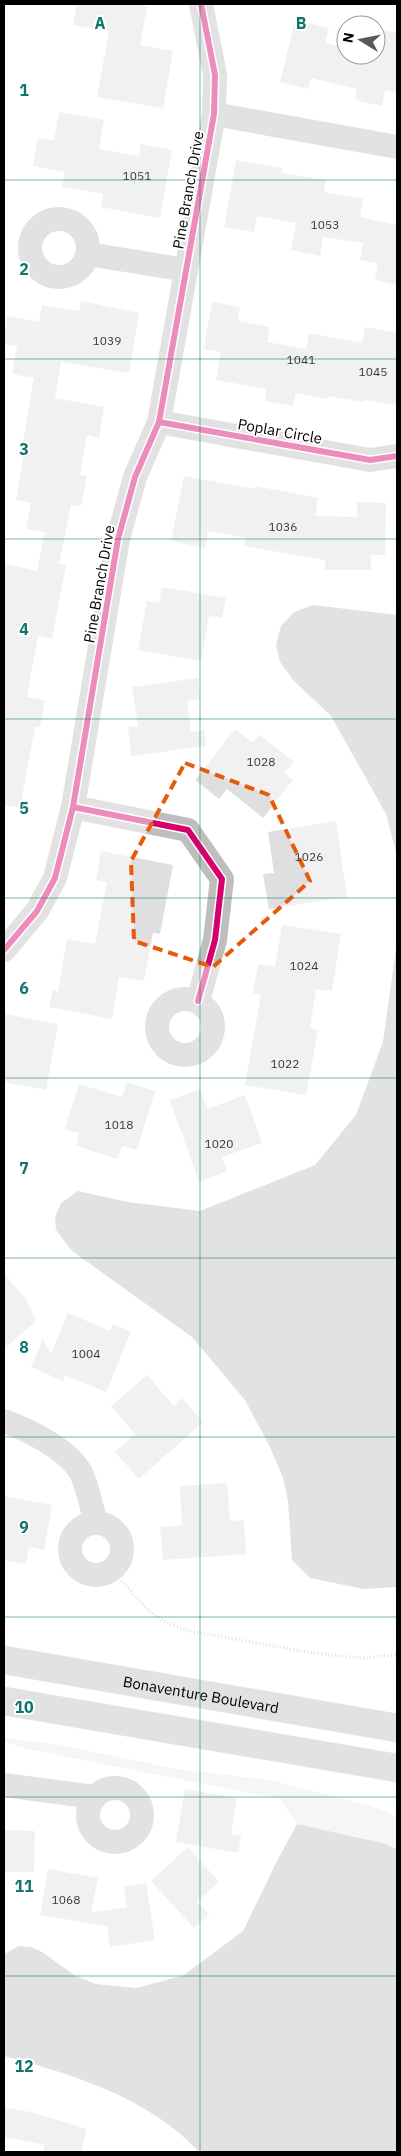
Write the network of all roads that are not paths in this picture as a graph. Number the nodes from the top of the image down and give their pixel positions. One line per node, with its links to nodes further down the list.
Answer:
1 (202, 4): 2 (street, Pine Branch Drive)
2 (214, 114): 3 (street); 5 (street, Pine Branch Drive)
3 (397, 147)
4 (88, 254): 5 (street)
5 (186, 270): 6 (street, Pine Branch Drive)
6 (159, 422): 7 (street, Poplar Circle); 8 (street, Pine Branch Drive)
7 (397, 456)
8 (73, 807): 9 (street, Pine Branch Drive); 10 (street)
9 (4, 950)
10 (198, 1001)
11 (4, 1422): 12 (street)
12 (96, 1522): 12 (street)
13 (4, 1660): 15 (main road, Bonaventure Boulevard)
14 (4, 1701): 16 (main road)
15 (397, 1728)
16 (397, 1768)
17 (4, 1785): 18 (street)
18 (95, 1797)

